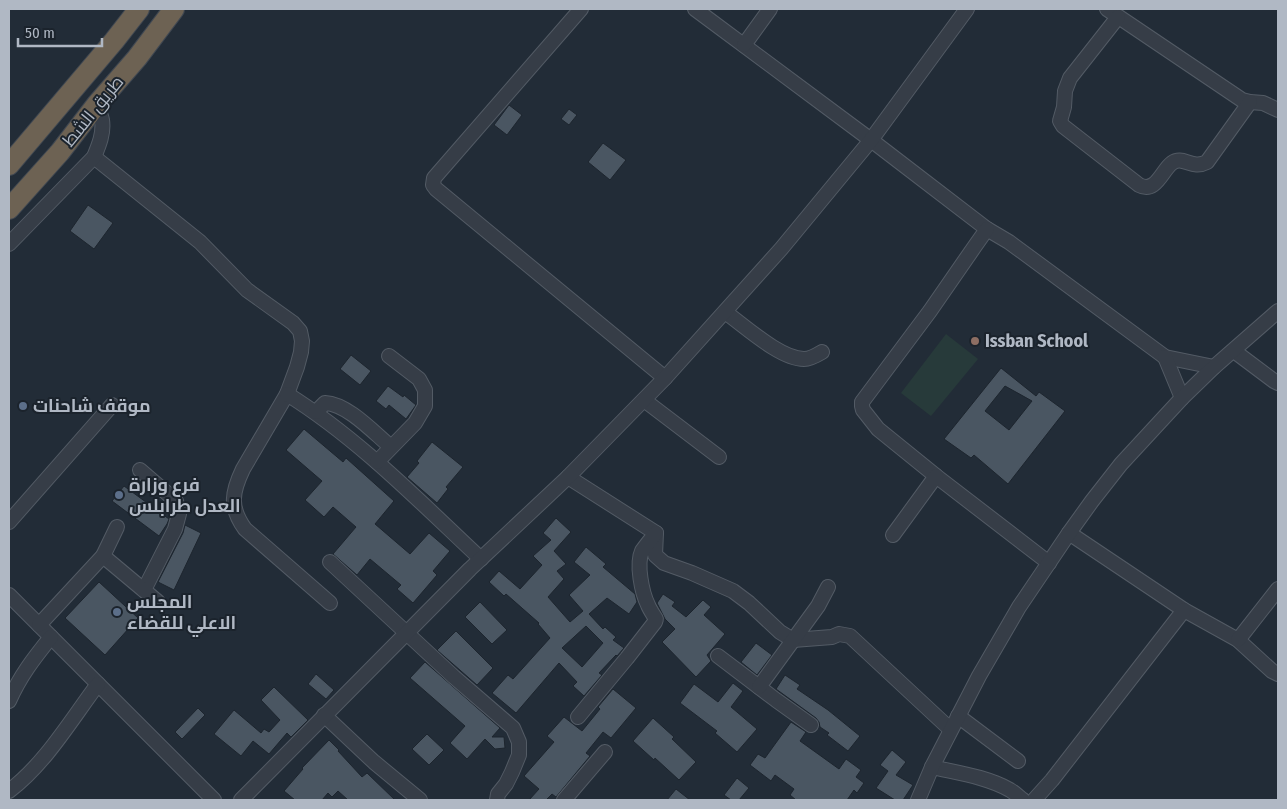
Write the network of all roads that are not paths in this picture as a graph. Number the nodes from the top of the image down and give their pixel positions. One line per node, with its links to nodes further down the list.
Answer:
1 (139, 9): 14 (highway, طريق الشط)
2 (174, 9): 10 (highway, طريق الشط)
3 (581, 9): 25 (street)
4 (695, 9): 8 (street)
5 (770, 9): 8 (street)
6 (967, 9): 12 (street)
7 (1112, 13): 9 (street); 9 (street)
8 (744, 45): 12 (street)
9 (1250, 102): 11 (street)
10 (97, 104): 13 (street); 15 (highway, طريق الشط)
11 (1278, 110)
12 (871, 140): 16 (street); 19 (street)
13 (94, 157): 17 (street); 27 (street)
14 (9, 166)
15 (9, 209)
16 (987, 230): 23 (street); 36 (street)
17 (9, 244)
18 (1278, 311): 20 (street)
19 (725, 312): 21 (street); 25 (street)
20 (1234, 351): 24 (street); 26 (street)
21 (822, 352)
22 (389, 356): 32 (street)
23 (1165, 357): 24 (street); 28 (street)
24 (1214, 367): 28 (street)
25 (665, 378): 29 (street)
26 (1278, 383)
27 (287, 394): 31 (street); 52 (street)
28 (1182, 398): 41 (street)
29 (644, 400): 33 (street); 37 (street)
30 (112, 405): 38 (street)
31 (316, 412): 32 (street); 34 (street)
32 (392, 447): 34 (street)
33 (719, 457)
34 (377, 462): 44 (street)
35 (140, 470): 49 (street)
36 (936, 476): 42 (street); 46 (street)
37 (568, 477): 40 (street); 44 (street)
38 (9, 522)
39 (117, 528): 43 (street)
40 (656, 532): 57 (street); 66 (street)
41 (1068, 533): 46 (street); 53 (street)
42 (893, 535)
43 (103, 556): 49 (street); 54 (street)
44 (481, 559): 55 (street)
45 (330, 562): 55 (street)
46 (1049, 563): 65 (street)
47 (828, 587): 57 (street)
48 (1278, 589): 58 (street)
49 (144, 590): 51 (street)
50 (9, 595): 54 (street)
51 (158, 602)
52 (330, 603)
53 (1184, 610): 58 (street); 80 (street)
54 (38, 625): 56 (street)
55 (407, 633): 64 (street); 76 (street)
56 (50, 637): 61 (street); 63 (street)
57 (793, 640): 62 (street); 68 (street)
58 (1238, 640): 60 (street)
59 (718, 656): 62 (street)
60 (1278, 674)
61 (98, 684): 72 (street); 73 (street)
62 (759, 687): 67 (street)
63 (9, 701)
64 (324, 715): 74 (street); 75 (street)
65 (958, 716): 68 (street); 70 (street)
66 (578, 717)
67 (811, 725)
68 (950, 729): 71 (street)
69 (605, 752): 77 (street)
70 (1018, 761)
71 (932, 767): 78 (street); 79 (street)
72 (9, 791)
73 (214, 800)
74 (241, 800)
75 (420, 800)
76 (497, 800)
77 (564, 800)
78 (918, 800)
79 (1023, 800)
80 (1034, 800)

